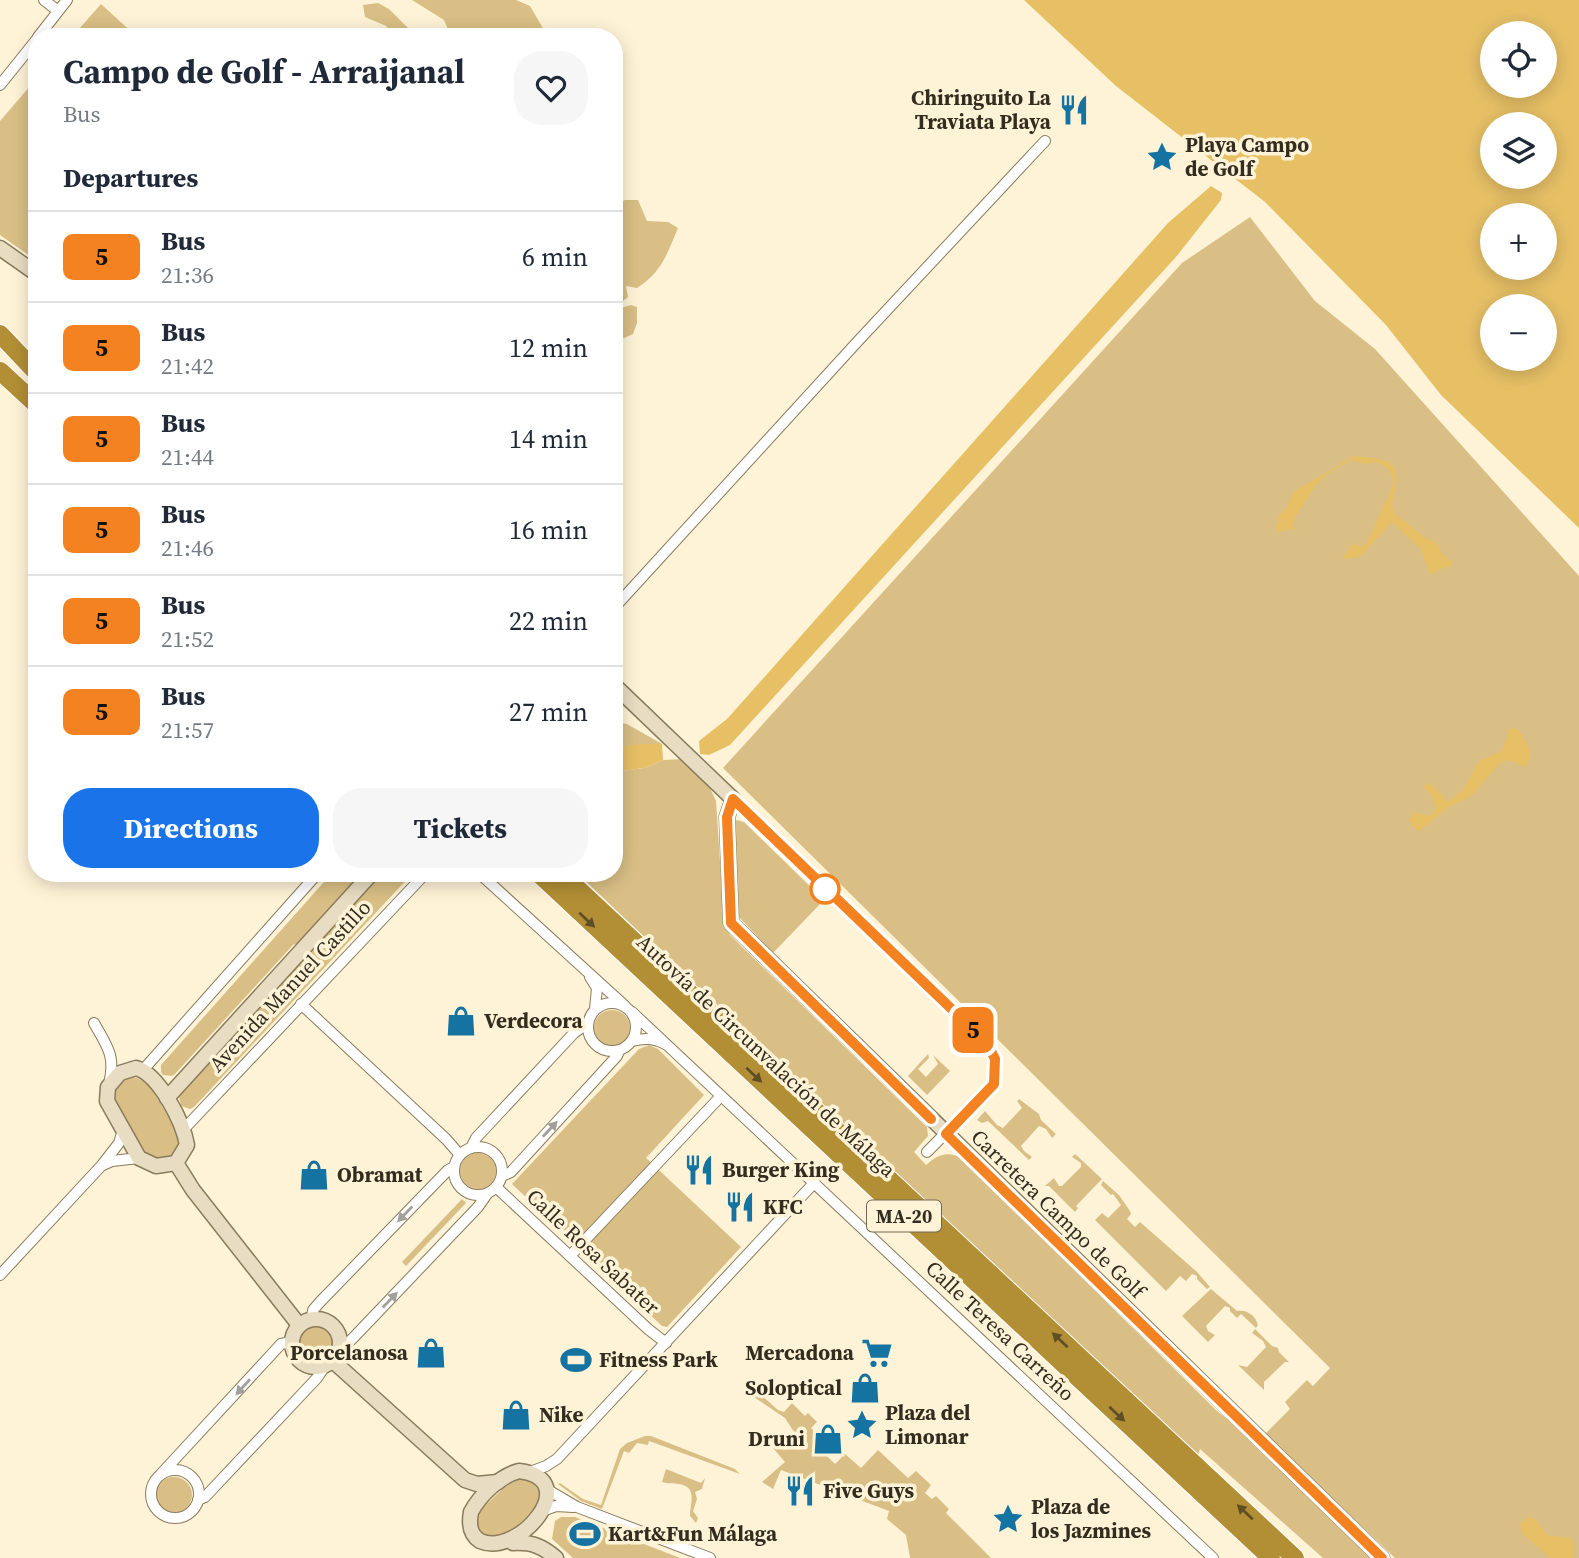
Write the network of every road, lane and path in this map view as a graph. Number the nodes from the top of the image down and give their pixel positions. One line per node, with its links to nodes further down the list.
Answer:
1 (44, 0): 3 (street)
2 (67, 0): 3 (street)
3 (58, 11): 4 (street)
4 (45, 28)
5 (28, 49): 6 (street)
6 (0, 85)
7 (1045, 141): 18 (street)
8 (0, 248): 9 (main road)
9 (28, 268)
10 (0, 334): 12 (highway)
11 (0, 349): 15 (highway)
12 (28, 364)
13 (0, 371): 16 (highway)
14 (0, 380): 17 (highway)
15 (28, 386)
16 (28, 386)
17 (28, 387)
18 (623, 598)
19 (623, 694): 20 (main road, Carretera Campo de Golf)
20 (733, 799): 43 (main road); 43 (street, Carretera Campo de Golf)
21 (310, 882): 37 (street)
22 (364, 882): 40 (main road, Avenida Manuel Castillo)
23 (417, 882): 28 (street, Avenida Manuel Castillo)
24 (489, 882): 27 (street, Calle Teresa Carreño)
25 (548, 882): 77 (highway, Autovía de Circunvalación de Málaga / MA-20, one-way to 77)
26 (571, 882): 78 (highway, Autovía de Circunvalación de Málaga / MA-20, one-way to 26)
27 (588, 973): 29 (street); 30 (street, Calle Teresa Carreño)
28 (301, 1004): 41 (street, Avenida Manuel Castillo); 46 (street)
29 (595, 1009): 30 (street); 32 (street)
30 (629, 1009): 33 (street); 34 (street, Calle Teresa Carreño)
31 (94, 1023): 36 (street)
32 (588, 1023): 35 (street); 44 (street)
33 (632, 1041): 34 (street); 35 (street)
34 (669, 1046): 39 (street, Calle Teresa Carreño)
35 (619, 1051): 51 (street, one-way to 35)
36 (111, 1054): 37 (street); 38 (street)
37 (140, 1069): 38 (main road); 40 (main road)
38 (108, 1087): 42 (main road)
39 (721, 1096): 52 (street, Calle Teresa Carreño); 55 (street)
40 (167, 1098): 41 (main road)
41 (184, 1129): 48 (main road)
42 (123, 1130): 47 (main road); 49 (street)
43 (946, 1134): 45 (street); 79 (main road, Carretera Campo de Golf)
44 (471, 1148): 46 (street); 51 (street)
45 (927, 1152)
46 (460, 1155): 50 (street)
47 (139, 1158): 48 (main road); 49 (street)
48 (176, 1163): 57 (main road)
49 (102, 1165): 56 (street)
50 (454, 1167): 54 (street); 57 (street, one-way to 57)
51 (502, 1176): 53 (street)
52 (814, 1183): 59 (street); 76 (street, Calle Teresa Carreño)
53 (496, 1187): 54 (street); 55 (street, Calle Rosa Sabater)
54 (487, 1194): 60 (street, one-way to 54)
55 (570, 1256): 59 (street, Calle Rosa Sabater)
56 (0, 1275)
57 (305, 1322): 58 (main road); 60 (main road)
58 (291, 1342): 61 (main road); 64 (street, one-way to 64)
59 (666, 1343): 62 (street)
60 (340, 1346): 61 (main road)
61 (329, 1363): 65 (main road); 68 (street)
62 (557, 1458): 63 (street); 67 (street)
63 (530, 1472): 66 (main road); 67 (main road)
64 (161, 1474): 68 (street); 68 (street)
65 (465, 1480): 66 (main road); 70 (main road)
66 (499, 1482): 70 (main road)
67 (547, 1488): 69 (street); 71 (main road)
68 (198, 1500)
69 (577, 1507): 71 (street); 75 (street)
70 (473, 1508): 72 (main road)
71 (542, 1515): 72 (main road); 73 (main road)
72 (513, 1543): 73 (main road)
73 (543, 1547): 74 (main road)
74 (556, 1558)
75 (710, 1558)
76 (1213, 1558)
77 (1271, 1558)
78 (1295, 1558)
79 (1382, 1558)

